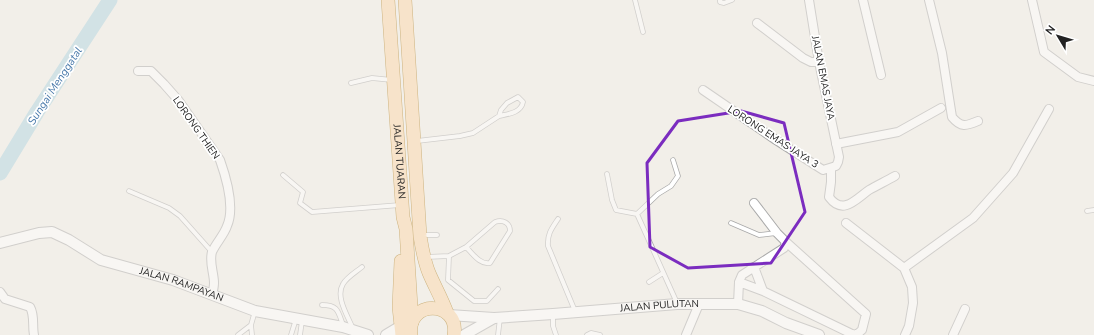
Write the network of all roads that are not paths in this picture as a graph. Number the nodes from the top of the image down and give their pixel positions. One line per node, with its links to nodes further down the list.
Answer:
1 (405, 0): 12 (main road, JALAN TUARAN)
2 (635, 0): 11 (lane)
3 (720, 0): 4 (lane)
4 (732, 0)
5 (809, 0): 13 (street, JALAN EMAS JAYA)
6 (864, 0): 15 (street)
7 (929, 0): 23 (street)
8 (1032, 0): 17 (street)
9 (390, 3): 16 (main road, JALAN TUARAN)
10 (757, 23): 13 (street)
11 (643, 32)
12 (408, 38): 24 (main road, JALAN TUARAN); 35 (main road)
13 (819, 62): 25 (street, JALAN EMAS JAYA)
14 (138, 71): 47 (street, LORONG THIEN)
15 (881, 75)
16 (394, 80): 18 (lane); 35 (main road, JALAN TUARAN)
17 (1094, 81)
18 (351, 83)
19 (702, 90): 28 (street, LORONG EMAS JAYA 3)
20 (941, 108): 25 (street)
21 (1049, 109): 52 (street)
22 (499, 116): 22 (lane); 24 (lane)
23 (978, 121)
24 (414, 141): 43 (main road, JALAN TUARAN)
25 (836, 144): 26 (street, JALAN EMAS JAYA)
26 (838, 157): 28 (street, LORONG EMAS JAYA 3)
27 (672, 160): 37 (lane)
28 (831, 169): 31 (street)
29 (607, 174): 37 (lane)
30 (283, 175): 35 (lane)
31 (895, 176)
32 (128, 191): 47 (lane)
33 (754, 203): 41 (street)
34 (1094, 210): 36 (lane)
35 (403, 211): 73 (main road, JALAN TUARAN)
36 (1088, 211)
37 (637, 214): 53 (lane)
38 (558, 219): 66 (lane)
39 (846, 223): 52 (street)
40 (732, 224): 41 (lane)
41 (777, 233): 44 (street)
42 (437, 235): 43 (lane)
43 (420, 236): 49 (main road, JALAN TUARAN)
44 (786, 242): 51 (street); 57 (street)
45 (0, 243): 59 (street, JALAN RAMPAYAN)
46 (466, 247): 46 (lane); 48 (lane)
47 (212, 252): 59 (street)
48 (449, 256): 49 (lane); 56 (lane)
49 (424, 257): 67 (main road, JALAN TUARAN)
50 (362, 267): 74 (lane)
51 (754, 267): 55 (street); 57 (street)
52 (904, 268): 90 (street)
53 (663, 273): 54 (lane); 60 (lane)
54 (649, 282)
55 (739, 282): 57 (street); 62 (street)
56 (498, 289)
57 (763, 291)
58 (0, 292): 75 (street)
59 (212, 295): 65 (street, JALAN RAMPAYAN)
60 (677, 304): 61 (street, JALAN PULUTAN); 66 (street, JALAN PULUTAN)
61 (699, 304): 62 (street, JALAN PULUTAN); 88 (street)
62 (738, 304): 89 (street, JALAN PULUTAN)
63 (322, 305): 72 (lane)
64 (965, 309): 91 (street)
65 (255, 311): 70 (street, JALAN RAMPAYAN); 71 (lane)
66 (576, 312): 68 (street, JALAN PULUTAN)
67 (448, 314): 69 (street, JALAN PULUTAN); 73 (main road); 82 (main road, JALAN TUARAN)
68 (553, 314): 69 (street, JALAN PULUTAN); 85 (lane)
69 (497, 317): 83 (street, JALAN PULUTAN); 84 (lane)
70 (299, 320): 72 (street, JALAN RAMPAYAN); 78 (lane); 79 (lane)
71 (251, 325): 76 (lane); 77 (lane)
72 (343, 327): 74 (street, JALAN RAMPAYAN)
73 (406, 330): 81 (street)
74 (354, 333): 80 (street, JALAN RAMPAYAN)
75 (34, 335)
76 (238, 335)
77 (252, 335)
78 (291, 335)
79 (300, 335)
80 (368, 335)
81 (386, 335)
82 (454, 335)
83 (464, 335)
84 (498, 335)
85 (556, 335)
86 (587, 335): 87 (lane)
87 (600, 335)
88 (686, 335)
89 (819, 335)
90 (905, 335)
91 (953, 335)

